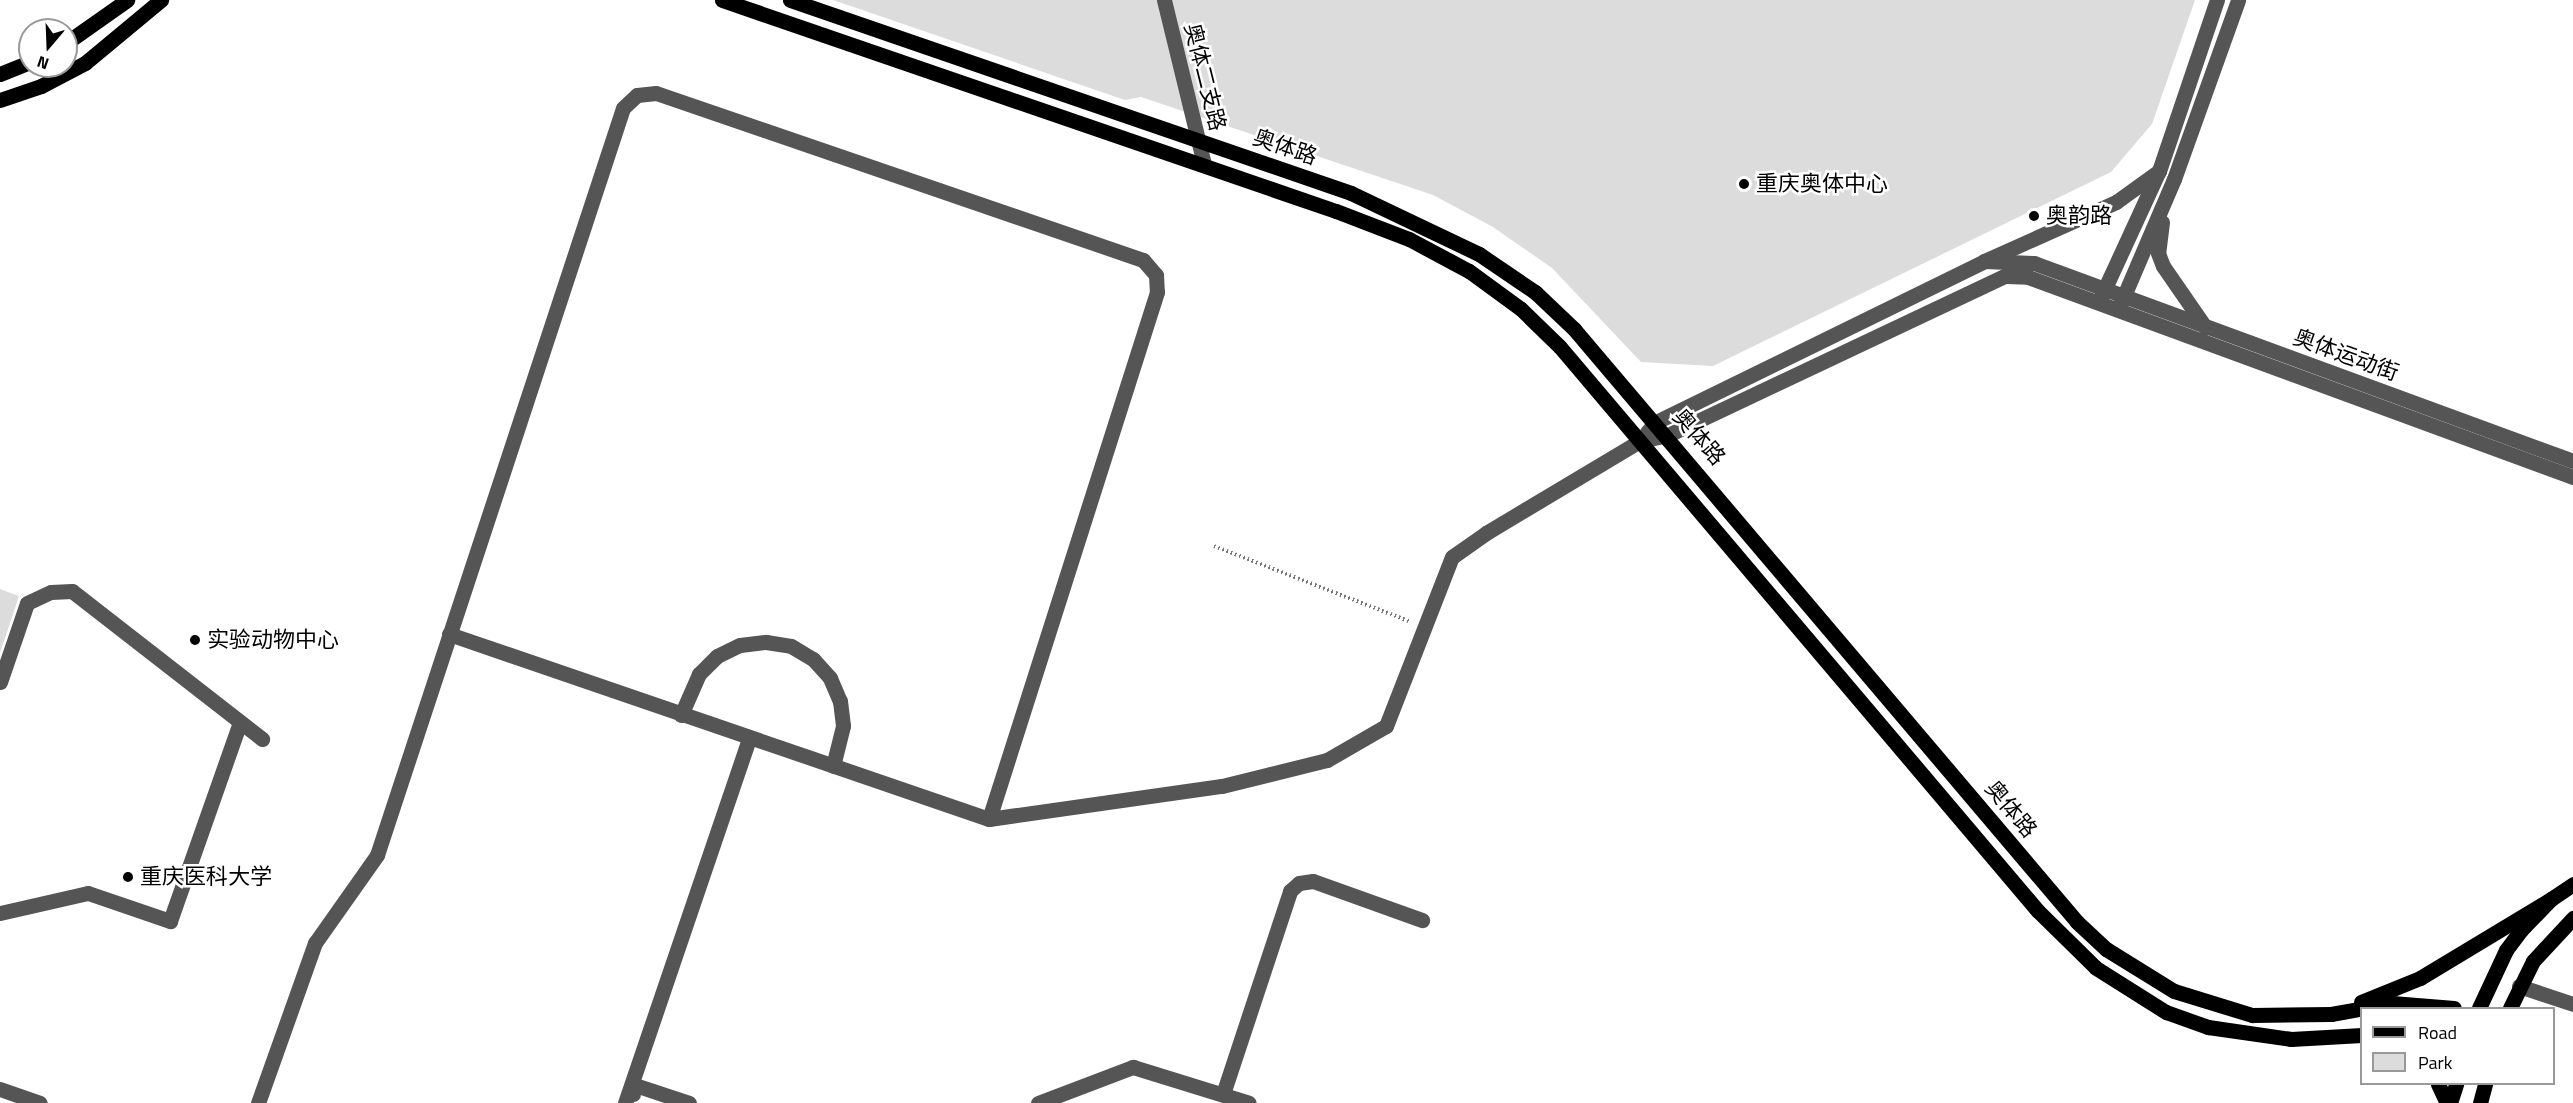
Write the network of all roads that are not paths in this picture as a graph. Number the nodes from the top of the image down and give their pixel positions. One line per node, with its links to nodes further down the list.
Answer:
1 (127, 0): 8 (main road)
2 (161, 0): 11 (main road)
3 (722, 0): 13 (main road, 奥体路)
4 (790, 0): 12 (main road, 奥体路)
5 (1164, 0): 12 (street, 奥体二支路)
6 (2217, 0): 14 (street)
7 (2238, 0): 15 (street)
8 (78, 35)
9 (18, 67): 10 (main road)
10 (0, 74)
11 (0, 100)
12 (1197, 140): 13 (street, 奥体二支路); 20 (main road, 奥体路)
13 (1204, 164): 22 (main road, 奥体路)
14 (2158, 171): 16 (street); 17 (street)
15 (2175, 179): 18 (street); 19 (street)
16 (1984, 261): 17 (street); 20 (street)
17 (2101, 296): 18 (street, 奥体运动街); 21 (street)
18 (2121, 304): 19 (street, 奥体运动街); 24 (street, 奥体运动街)
19 (2206, 327): 23 (street, 奥体运动街)
20 (1656, 422): 21 (main road, 奥体路); 22 (street)
21 (1668, 435): 22 (street); 45 (main road, 奥体路)
22 (1640, 441): 32 (street); 47 (main road, 奥体路)
23 (2573, 461)
24 (2573, 477)
25 (449, 634): 27 (street); 32 (street); 56 (street)
26 (0, 682): 28 (street)
27 (681, 715): 30 (street); 31 (street)
28 (240, 722): 29 (street); 35 (street)
29 (262, 739)
30 (749, 739): 31 (street); 49 (street)
31 (833, 766): 32 (street)
32 (989, 819)
33 (2573, 884): 34 (main road)
34 (2551, 899): 42 (main road); 45 (main road)
35 (0, 912)
36 (2573, 918): 38 (main road)
37 (1422, 921): 54 (street)
38 (2519, 986): 39 (street); 43 (main road)
39 (2573, 1004)
40 (2370, 1007): 41 (main road, 奥体路)
41 (2442, 1007)
42 (2479, 1007)
43 (2510, 1007)
44 (2360, 1009): 45 (main road, 奥体路)
45 (2331, 1014)
46 (2360, 1035): 47 (main road, 奥体路)
47 (2337, 1036): 48 (main road)
48 (2360, 1043)
49 (632, 1084): 57 (street); 58 (street); 59 (street)
50 (2439, 1085): 62 (main road)
51 (2455, 1085): 62 (main road)
52 (2484, 1085): 63 (main road)
53 (0, 1089): 55 (street)
54 (1223, 1094): 60 (street); 61 (street)
55 (40, 1103)
56 (258, 1103)
57 (625, 1103)
58 (634, 1103)
59 (689, 1103)
60 (1038, 1103)
61 (1249, 1103)
62 (2449, 1103)
63 (2480, 1103)

